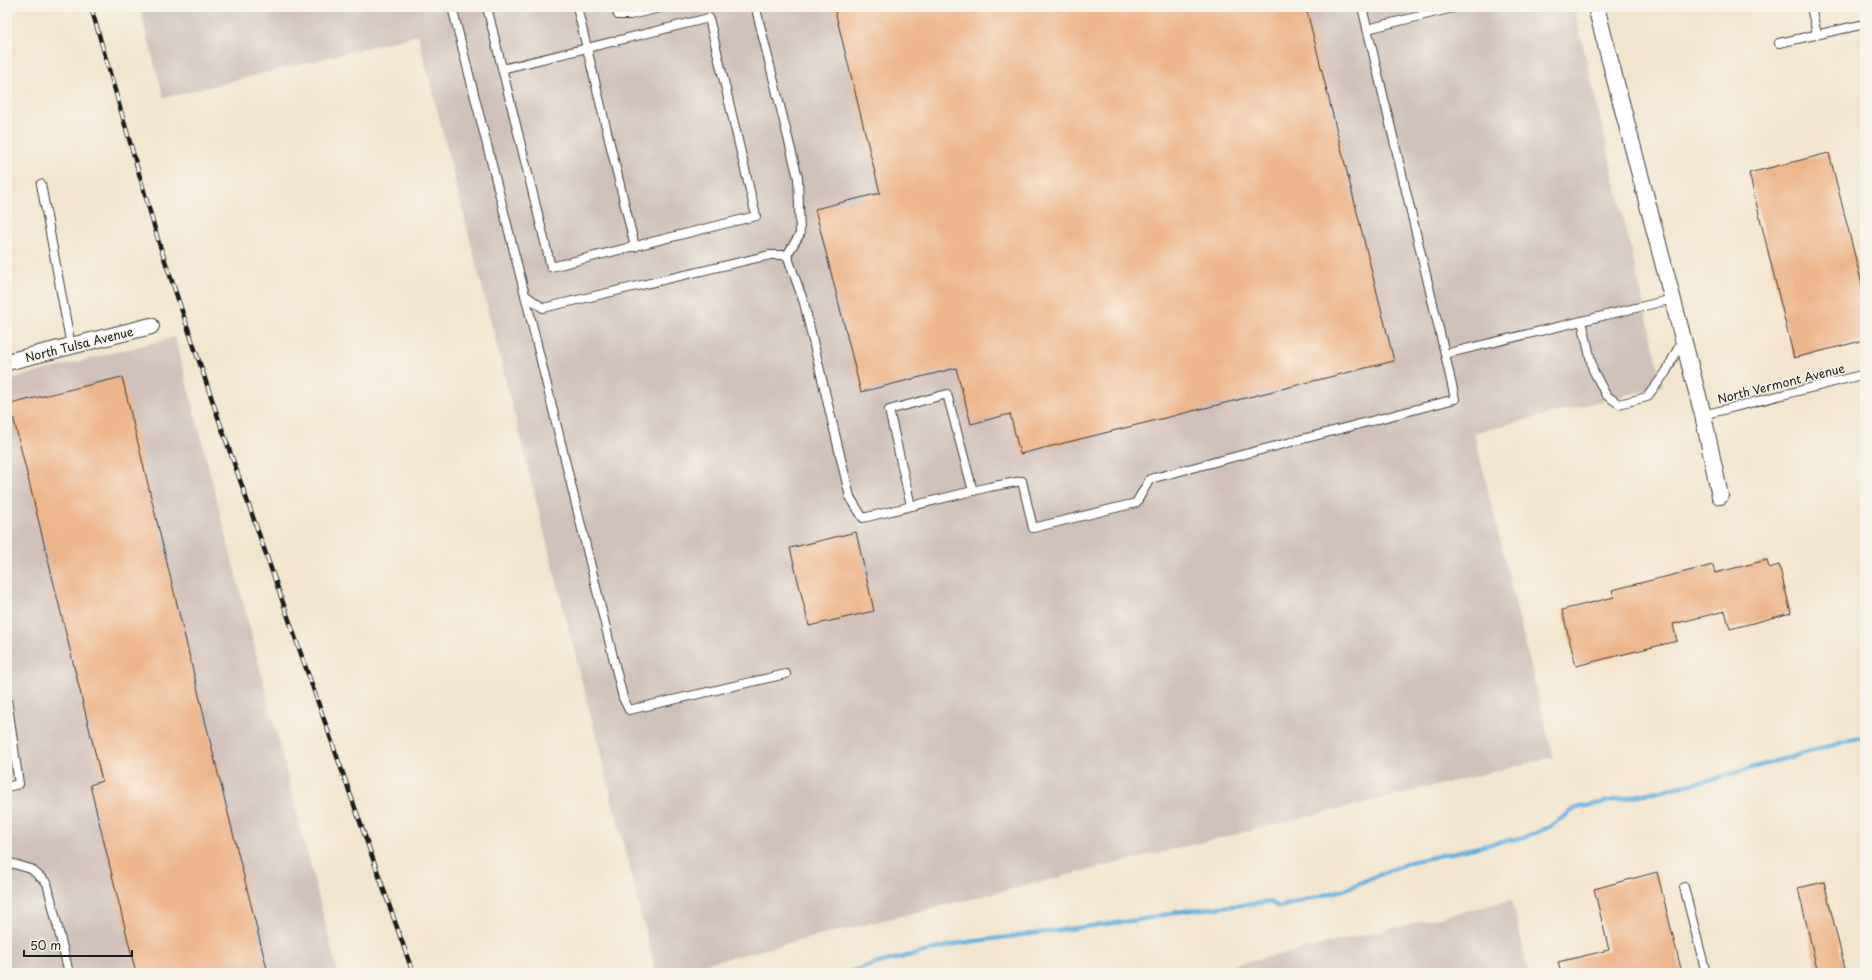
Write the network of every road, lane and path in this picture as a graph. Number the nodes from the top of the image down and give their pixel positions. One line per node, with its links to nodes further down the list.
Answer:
1 (452, 7): 20 (lane)
2 (487, 7): 16 (lane)
3 (577, 7): 15 (lane)
4 (616, 7): 5 (lane)
5 (660, 7)
6 (1362, 7): 12 (lane)
7 (1457, 7): 12 (lane)
8 (1596, 7): 21 (street)
9 (1811, 7): 13 (lane)
10 (757, 13): 19 (lane)
11 (1865, 24): 13 (lane)
12 (1367, 29): 26 (lane)
13 (1817, 34): 14 (lane)
14 (1779, 43)
15 (587, 49): 16 (lane); 18 (lane); 18 (lane)
16 (502, 69): 18 (lane)
17 (41, 184): 25 (lane)
18 (635, 246)
19 (788, 255): 20 (lane); 32 (lane)
20 (525, 295): 33 (lane)
21 (1673, 299): 22 (lane); 24 (street)
22 (1582, 321): 24 (lane); 26 (lane)
23 (151, 326): 25 (street, North Tulsa Avenue)
24 (1683, 337): 29 (street)
25 (71, 346): 27 (street, North Tulsa Avenue)
26 (1445, 354): 30 (lane)
27 (7, 362)
28 (1865, 374): 29 (lane, North Vermont Avenue)
29 (1703, 415): 31 (street)
30 (973, 491): 32 (lane); 32 (lane)
31 (1720, 496)
32 (911, 506)
33 (786, 674)
34 (7, 699): 35 (lane)
35 (7, 787)
36 (7, 862): 38 (lane)
37 (1684, 887): 39 (lane)
38 (69, 973)
39 (1706, 973)

